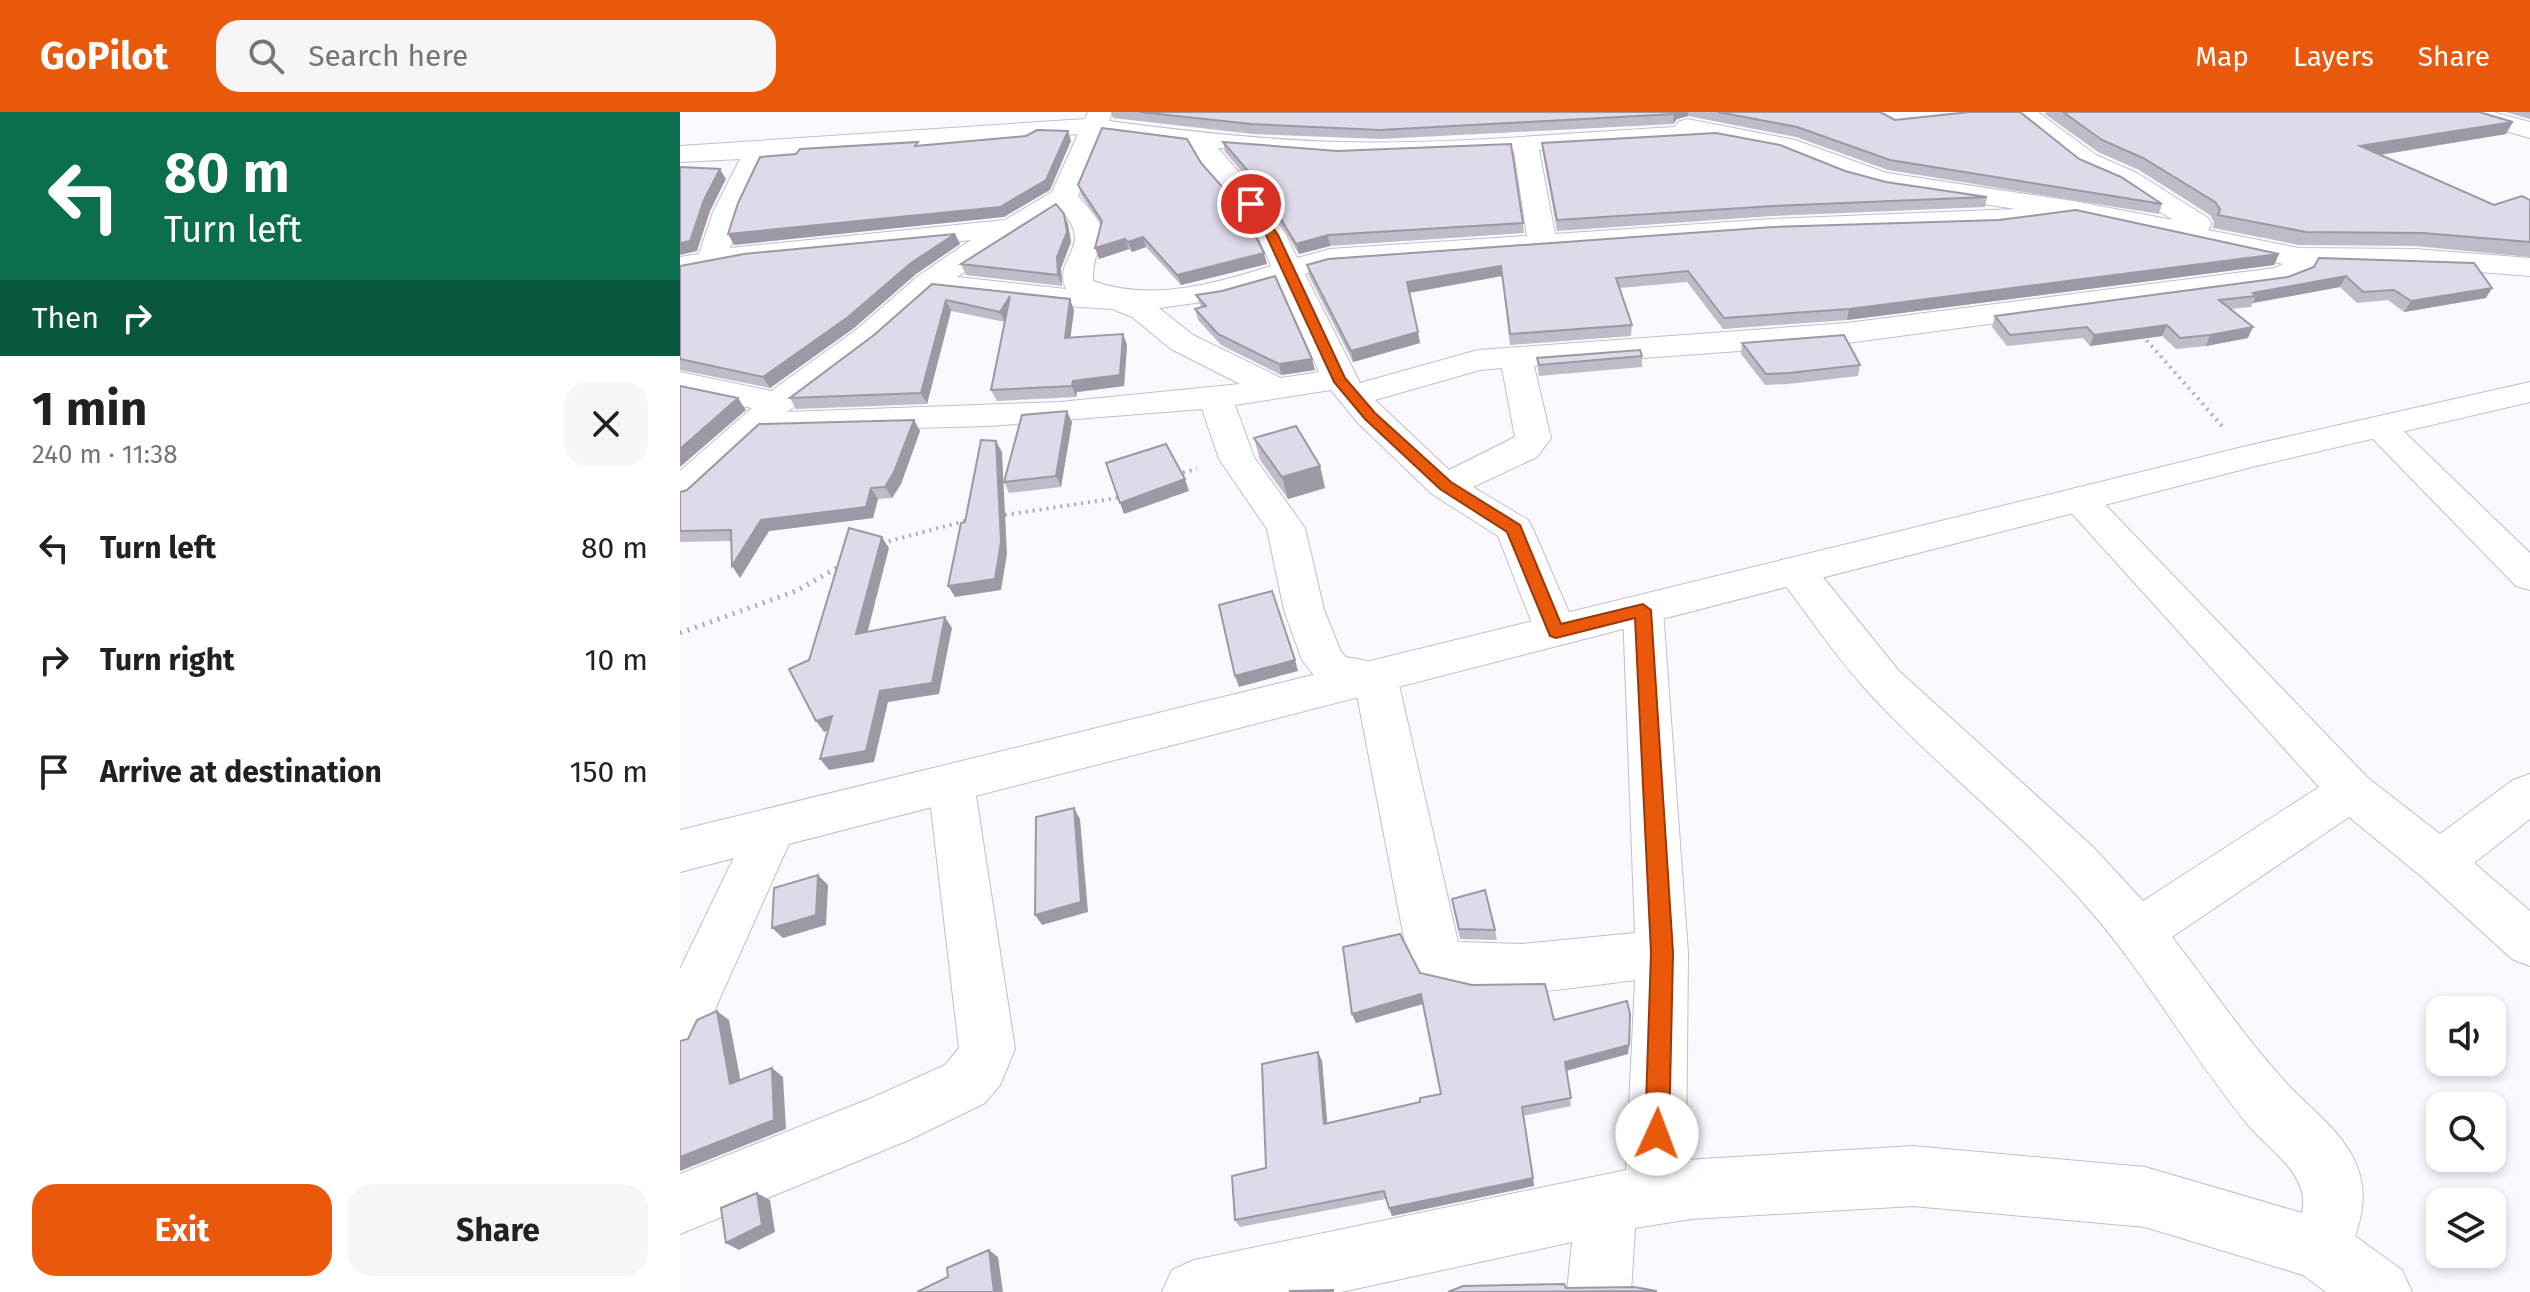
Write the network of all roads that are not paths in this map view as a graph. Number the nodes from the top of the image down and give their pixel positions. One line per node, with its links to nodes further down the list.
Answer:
1 (1610, 112): 6 (street)
2 (2022, 112): 15 (street)
3 (2466, 112): 5 (street)
4 (1096, 119): 7 (street); 9 (street); 11 (street)
5 (2530, 130)
6 (1717, 132): 8 (street); 12 (street)
7 (1203, 140): 8 (street); 21 (street)
8 (1525, 143): 14 (street)
9 (757, 151): 10 (street); 17 (street)
10 (680, 154)
11 (1064, 197): 13 (street); 24 (street)
12 (2073, 209): 14 (street); 15 (street)
13 (1011, 227): 17 (street); 22 (street)
14 (1543, 245): 21 (street)
15 (2230, 245): 16 (street)
16 (2299, 257): 18 (street); 25 (street)
17 (712, 260): 19 (street)
18 (2497, 264): 20 (street); 23 (street)
19 (680, 266)
20 (2530, 267)
21 (1285, 269): 24 (street); 27 (street)
22 (929, 282): 24 (street); 31 (street)
23 (2530, 286)
24 (1119, 299): 28 (street)
25 (1516, 356): 27 (street); 33 (street)
26 (680, 382): 31 (street)
27 (1345, 388): 28 (street); 33 (street)
28 (1279, 390): 30 (street)
29 (2530, 392): 32 (street)
30 (1216, 397): 31 (street); 40 (street)
31 (767, 412): 34 (street)
32 (2380, 427): 35 (street); 37 (street)
33 (1445, 486): 39 (street)
34 (680, 491)
35 (2079, 499): 36 (street); 42 (street)
36 (1795, 570): 38 (street); 47 (street)
37 (2530, 576)
38 (1643, 610): 39 (street); 49 (street)
39 (1556, 631): 40 (street)
40 (1375, 676): 41 (street); 49 (street)
41 (951, 783): 44 (street); 52 (street)
42 (2351, 791): 46 (street); 47 (street)
43 (2530, 793): 46 (street)
44 (772, 828): 45 (street); 50 (street)
45 (680, 851)
46 (2439, 862): 48 (street)
47 (2138, 932): 53 (street)
48 (2530, 943)
49 (1662, 953): 51 (street)
50 (680, 1027)
51 (1631, 1199): 53 (street); 54 (street); 55 (street)
52 (680, 1204)
53 (2319, 1249): 56 (street)
54 (1194, 1292)
55 (1599, 1292)
56 (2380, 1292)

